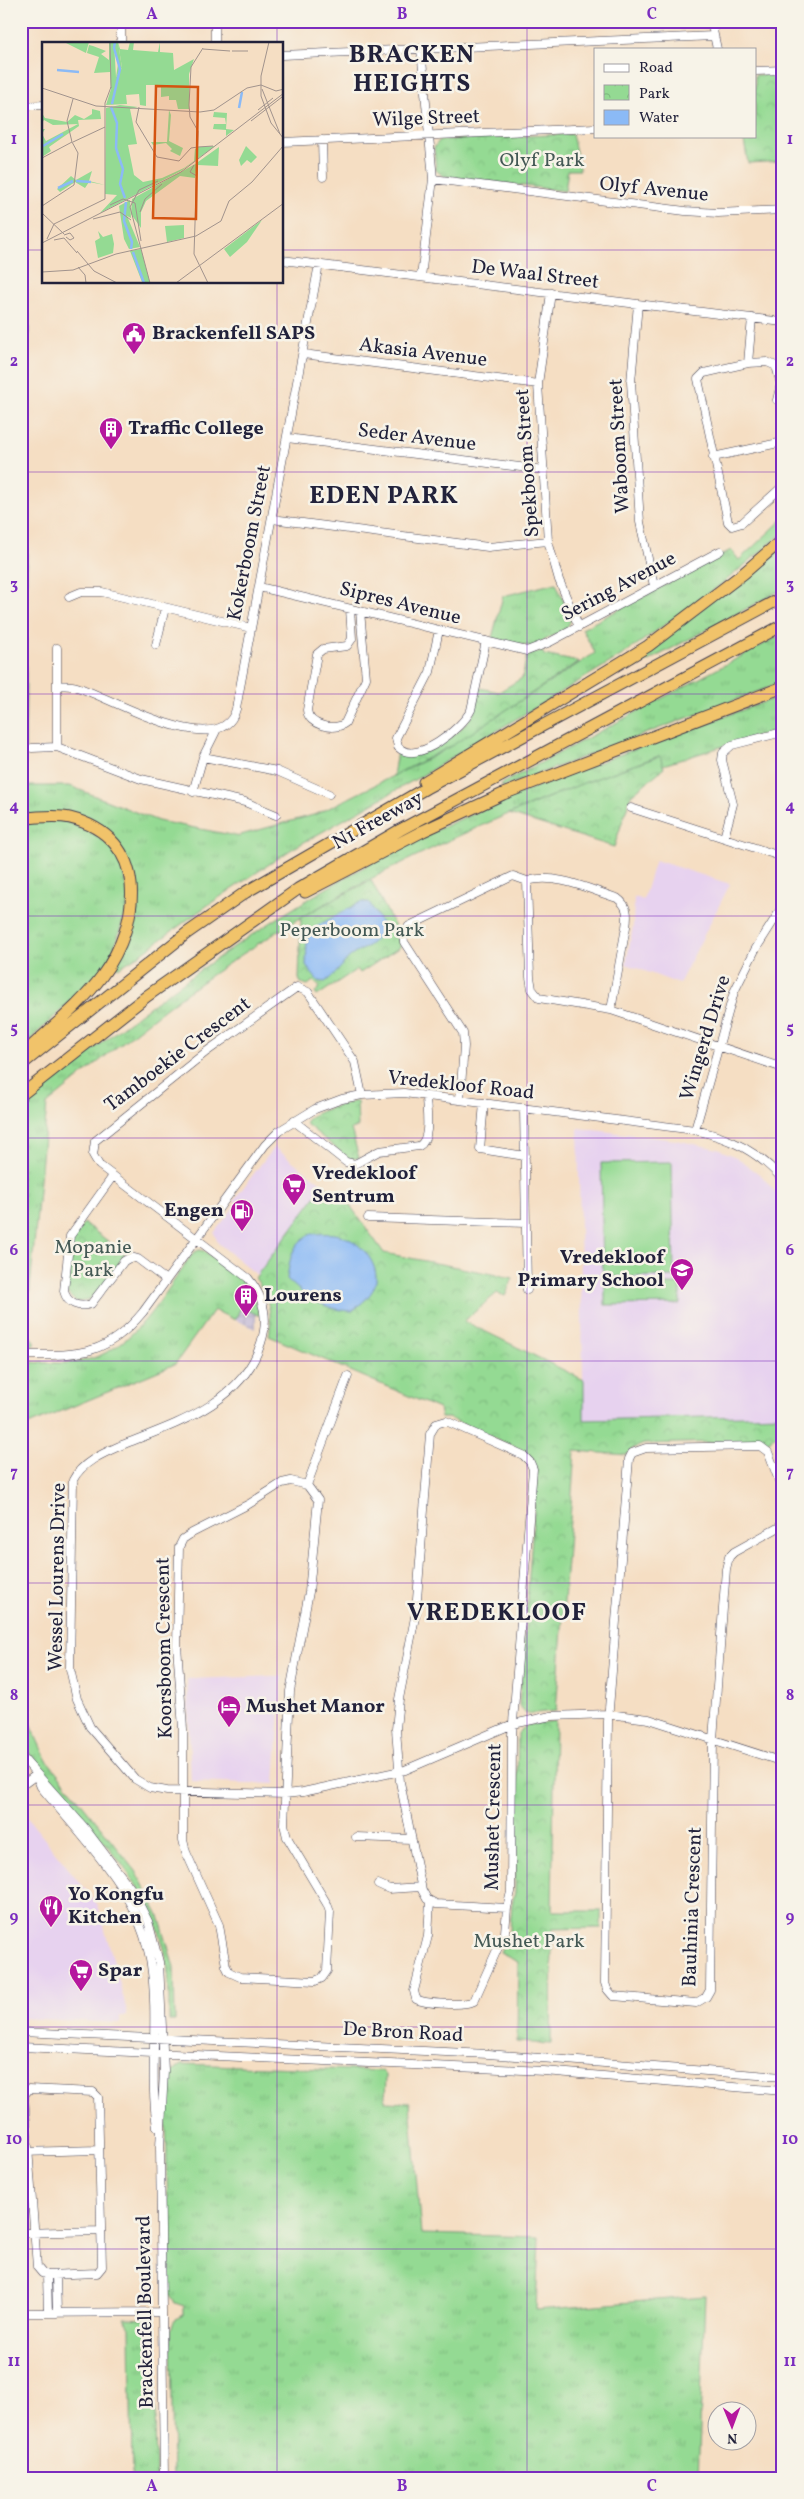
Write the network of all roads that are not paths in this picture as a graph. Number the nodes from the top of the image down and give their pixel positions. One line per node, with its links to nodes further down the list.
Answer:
1 (121, 21): 5 (street)
2 (214, 21): 6 (street)
3 (712, 21): 4 (street)
4 (714, 36): 7 (street); 8 (street)
5 (121, 42)
6 (216, 42)
7 (717, 48)
8 (420, 49): 9 (street); 15 (street)
9 (284, 55)
10 (783, 70): 11 (street)
11 (756, 71)
12 (42, 105): 13 (street)
13 (21, 106)
14 (594, 128): 15 (street, Wilge Street)
15 (427, 135): 16 (street, Wilge Street); 19 (street)
16 (322, 140): 17 (street, Wilge Street); 18 (street)
17 (284, 142)
18 (323, 176)
19 (433, 179): 20 (street, Olyf Avenue); 23 (street)
20 (783, 210)
21 (284, 260): 22 (street, De Waal Street)
22 (320, 264): 23 (street, De Waal Street); 28 (street, Kokerboom Street)
23 (421, 277): 24 (street, De Waal Street)
24 (551, 293): 25 (street, De Waal Street); 30 (street, Spekboom Street)
25 (638, 304): 26 (street, De Waal Street); 42 (street, Waboom Street)
26 (752, 318): 27 (street, De Waal Street); 29 (street)
27 (783, 322)
28 (303, 354): 30 (street, Akasia Avenue); 32 (street, Kokerboom Street)
29 (748, 363): 31 (street); 34 (street)
30 (538, 384): 35 (street, Spekboom Street)
31 (777, 400)
32 (287, 438): 35 (street, Seder Avenue); 37 (street, Kokerboom Street)
33 (783, 442): 34 (street)
34 (713, 457): 36 (street)
35 (544, 470): 39 (street, Spekboom Street)
36 (783, 486)
37 (272, 519): 39 (street); 41 (street, Kokerboom Street)
38 (783, 539): 65 (highway)
39 (548, 540): 49 (street, Spekboom Street)
40 (720, 552): 42 (street, Sering Avenue)
41 (259, 586): 46 (street, Sipres Avenue); 50 (street, Kokerboom Street)
42 (654, 586): 49 (street, Sering Avenue)
43 (69, 597): 45 (street)
44 (783, 597): 65 (highway, N1 Freeway)
45 (165, 608): 50 (street); 53 (street)
46 (350, 608): 47 (street, Sipres Avenue); 47 (street)
47 (360, 611): 51 (street, Sipres Avenue)
48 (783, 625): 72 (highway, N1 Freeway)
49 (579, 627): 55 (street, Sering Avenue)
50 (251, 628): 58 (street, Kokerboom Street)
51 (439, 630): 52 (street, Sipres Avenue); 52 (street)
52 (486, 641): 55 (street, Sipres Avenue)
53 (156, 645)
54 (56, 648): 56 (street)
55 (534, 650)
56 (57, 685): 58 (street); 60 (street)
57 (783, 687): 72 (highway)
58 (216, 731): 62 (street)
59 (783, 732): 69 (street)
60 (57, 747): 61 (street); 63 (street)
61 (32, 748)
62 (203, 757): 63 (street); 64 (street)
63 (193, 792): 67 (street)
64 (329, 794)
65 (394, 806): 77 (highway, N1 Freeway)
66 (631, 808): 69 (street)
67 (276, 815)
68 (21, 818): 76 (highway)
69 (724, 838): 70 (street)
70 (783, 857)
71 (527, 881): 74 (street); 74 (street); 82 (street)
72 (280, 900): 80 (highway, N1 Freeway)
73 (783, 906): 75 (street, Wingerd Drive)
74 (611, 1010): 75 (street)
75 (718, 1048): 78 (street); 86 (street, Wingerd Drive)
76 (21, 1056)
77 (21, 1065)
78 (783, 1068)
79 (362, 1094): 81 (street, Vredekloof Road); 85 (street, Vredekloof Road); 88 (street, Tamboekie Crescent)
80 (21, 1095)
81 (426, 1096): 82 (street, Vredekloof Road); 85 (street)
82 (460, 1100): 83 (street, Vredekloof Road)
83 (484, 1103): 84 (street, Vredekloof Road); 87 (street)
84 (524, 1108): 86 (street, Vredekloof Road); 87 (street)
85 (294, 1121): 92 (street, Vredekloof Road)
86 (695, 1130): 89 (street, Vredekloof Road)
87 (525, 1156): 91 (street)
88 (114, 1176): 92 (street, Tamboekie Crescent); 93 (street)
89 (783, 1180)
90 (368, 1218): 91 (street)
91 (526, 1223): 94 (street)
92 (197, 1238): 93 (street, Vredekloof Road); 108 (street, Wessel Lourens Drive)
93 (166, 1280): 95 (street, Vredekloof Road)
94 (527, 1290)
95 (21, 1355)
96 (348, 1376): 97 (street)
97 (308, 1485): 108 (street, Koorsboom Crescent); 109 (street)
98 (783, 1491): 100 (street, Bauhinia Crescent)
99 (783, 1525): 102 (street, Bauhinia Crescent)
100 (608, 1714): 101 (street, Wessel Lourens Drive); 102 (street, Wessel Lourens Drive); 102 (street, Bauhinia Crescent)
101 (513, 1724): 105 (street, Wessel Lourens Drive); 105 (street, Mushet Crescent); 115 (street, Mushet Crescent)
102 (713, 1738): 104 (street, Wessel Lourens Drive)
103 (21, 1756): 106 (street, Brackenfell Boulevard)
104 (783, 1762)
105 (399, 1772): 109 (street, Wessel Lourens Drive); 111 (street)
106 (36, 1775): 107 (street); 117 (street, Brackenfell Boulevard); 118 (street, Brackenfell Boulevard)
107 (21, 1786)
108 (183, 1793): 109 (street, Wessel Lourens Drive); 109 (street)
109 (285, 1794)
110 (356, 1838): 111 (street)
111 (411, 1839): 113 (street)
112 (378, 1884): 113 (street)
113 (421, 1887): 114 (street)
114 (430, 1901): 115 (street, Mushet Crescent); 115 (street)
115 (507, 1908)
116 (21, 2032): 117 (street, De Bron Road)
117 (153, 2037): 118 (street, De Bron Road); 120 (street, Brackenfell Boulevard)
118 (162, 2038): 121 (street, Brackenfell Boulevard); 122 (street, De Bron Road)
119 (21, 2047): 120 (street, De Bron Road)
120 (153, 2054): 121 (street, De Bron Road); 124 (street, Brackenfell Boulevard)
121 (162, 2054): 123 (street, De Bron Road); 124 (street, Brackenfell Boulevard)
122 (783, 2077)
123 (783, 2091)
124 (160, 2146): 132 (street, Brackenfell Boulevard)
125 (99, 2150): 126 (street); 126 (street); 127 (street)
126 (25, 2152): 129 (street)
127 (101, 2231): 129 (street); 131 (street)
128 (21, 2233): 129 (street)
129 (35, 2233): 130 (street)
130 (47, 2275): 131 (street); 134 (street)
131 (56, 2275): 135 (street)
132 (162, 2312): 135 (street); 138 (street, Brackenfell Boulevard)
133 (21, 2313): 134 (street)
134 (48, 2313): 135 (street)
135 (57, 2313)
136 (21, 2456): 137 (street)
137 (23, 2478)
138 (164, 2478)

